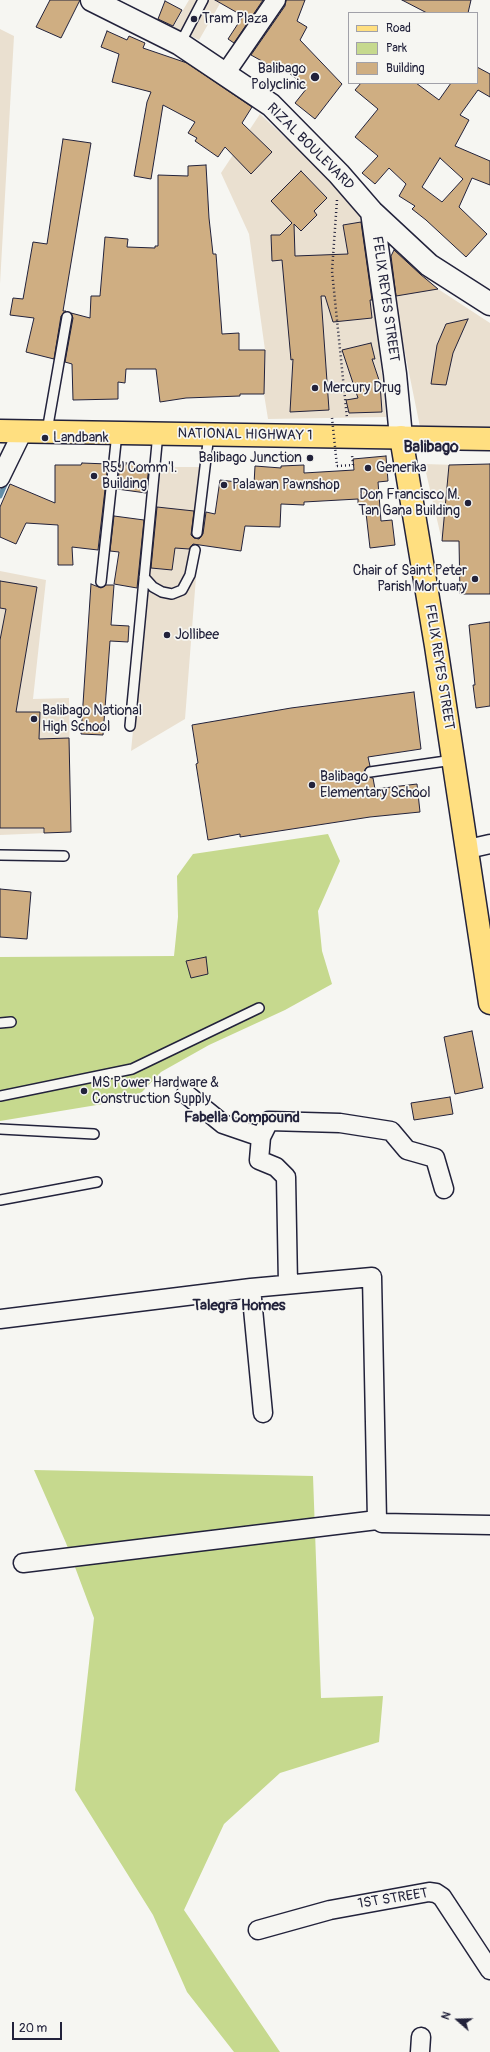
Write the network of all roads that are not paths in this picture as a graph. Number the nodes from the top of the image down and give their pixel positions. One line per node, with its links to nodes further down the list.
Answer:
1 (92, 0): 4 (main road, RIZAL BOULEVARD)
2 (203, 0): 4 (lane)
3 (276, 0): 5 (street)
4 (180, 44): 5 (main road, RIZAL BOULEVARD)
5 (225, 74): 6 (main road, RIZAL BOULEVARD)
6 (372, 212): 7 (main road, RIZAL BOULEVARD); 15 (main road, FELIX REYES STREET)
7 (490, 304)
8 (68, 317): 11 (lane)
9 (0, 431): 10 (main road, NATIONAL HIGHWAY 1)
10 (23, 431): 11 (main road, NATIONAL HIGHWAY 1); 17 (street)
11 (47, 431): 12 (main road, NATIONAL HIGHWAY 1)
12 (117, 433): 13 (main road, NATIONAL HIGHWAY 1); 21 (lane)
13 (158, 434): 14 (main road, NATIONAL HIGHWAY 1); 20 (lane)
14 (209, 434): 15 (main road, NATIONAL HIGHWAY 1); 18 (lane)
15 (401, 437): 16 (main road, NATIONAL HIGHWAY 1); 23 (main road, FELIX REYES STREET)
16 (490, 439)
17 (0, 478)
18 (197, 533)
19 (195, 550): 20 (lane)
20 (144, 577): 22 (lane)
21 (101, 582)
22 (130, 726)
23 (453, 760): 24 (lane); 26 (main road, FELIX REYES STREET)
24 (370, 772)
25 (490, 844): 26 (street)
26 (468, 849): 29 (main road, FELIX REYES STREET)
27 (0, 855): 28 (lane)
28 (64, 856)
29 (490, 1003)
30 (259, 1008): 34 (lane)
31 (11, 1022): 32 (lane)
32 (0, 1023)
33 (186, 1094): 37 (street)
34 (0, 1096)
35 (0, 1129): 36 (lane)
36 (94, 1134)
37 (261, 1138): 39 (street); 41 (street)
38 (97, 1182): 40 (lane)
39 (444, 1189)
40 (0, 1200)
41 (288, 1284): 42 (street); 45 (street)
42 (251, 1288): 43 (street); 44 (street)
43 (2, 1319)
44 (263, 1413)
45 (377, 1520): 46 (street); 47 (street)
46 (490, 1524)
47 (24, 1563)
48 (258, 1930): 49 (street, 1ST STREET)
49 (490, 1970)

